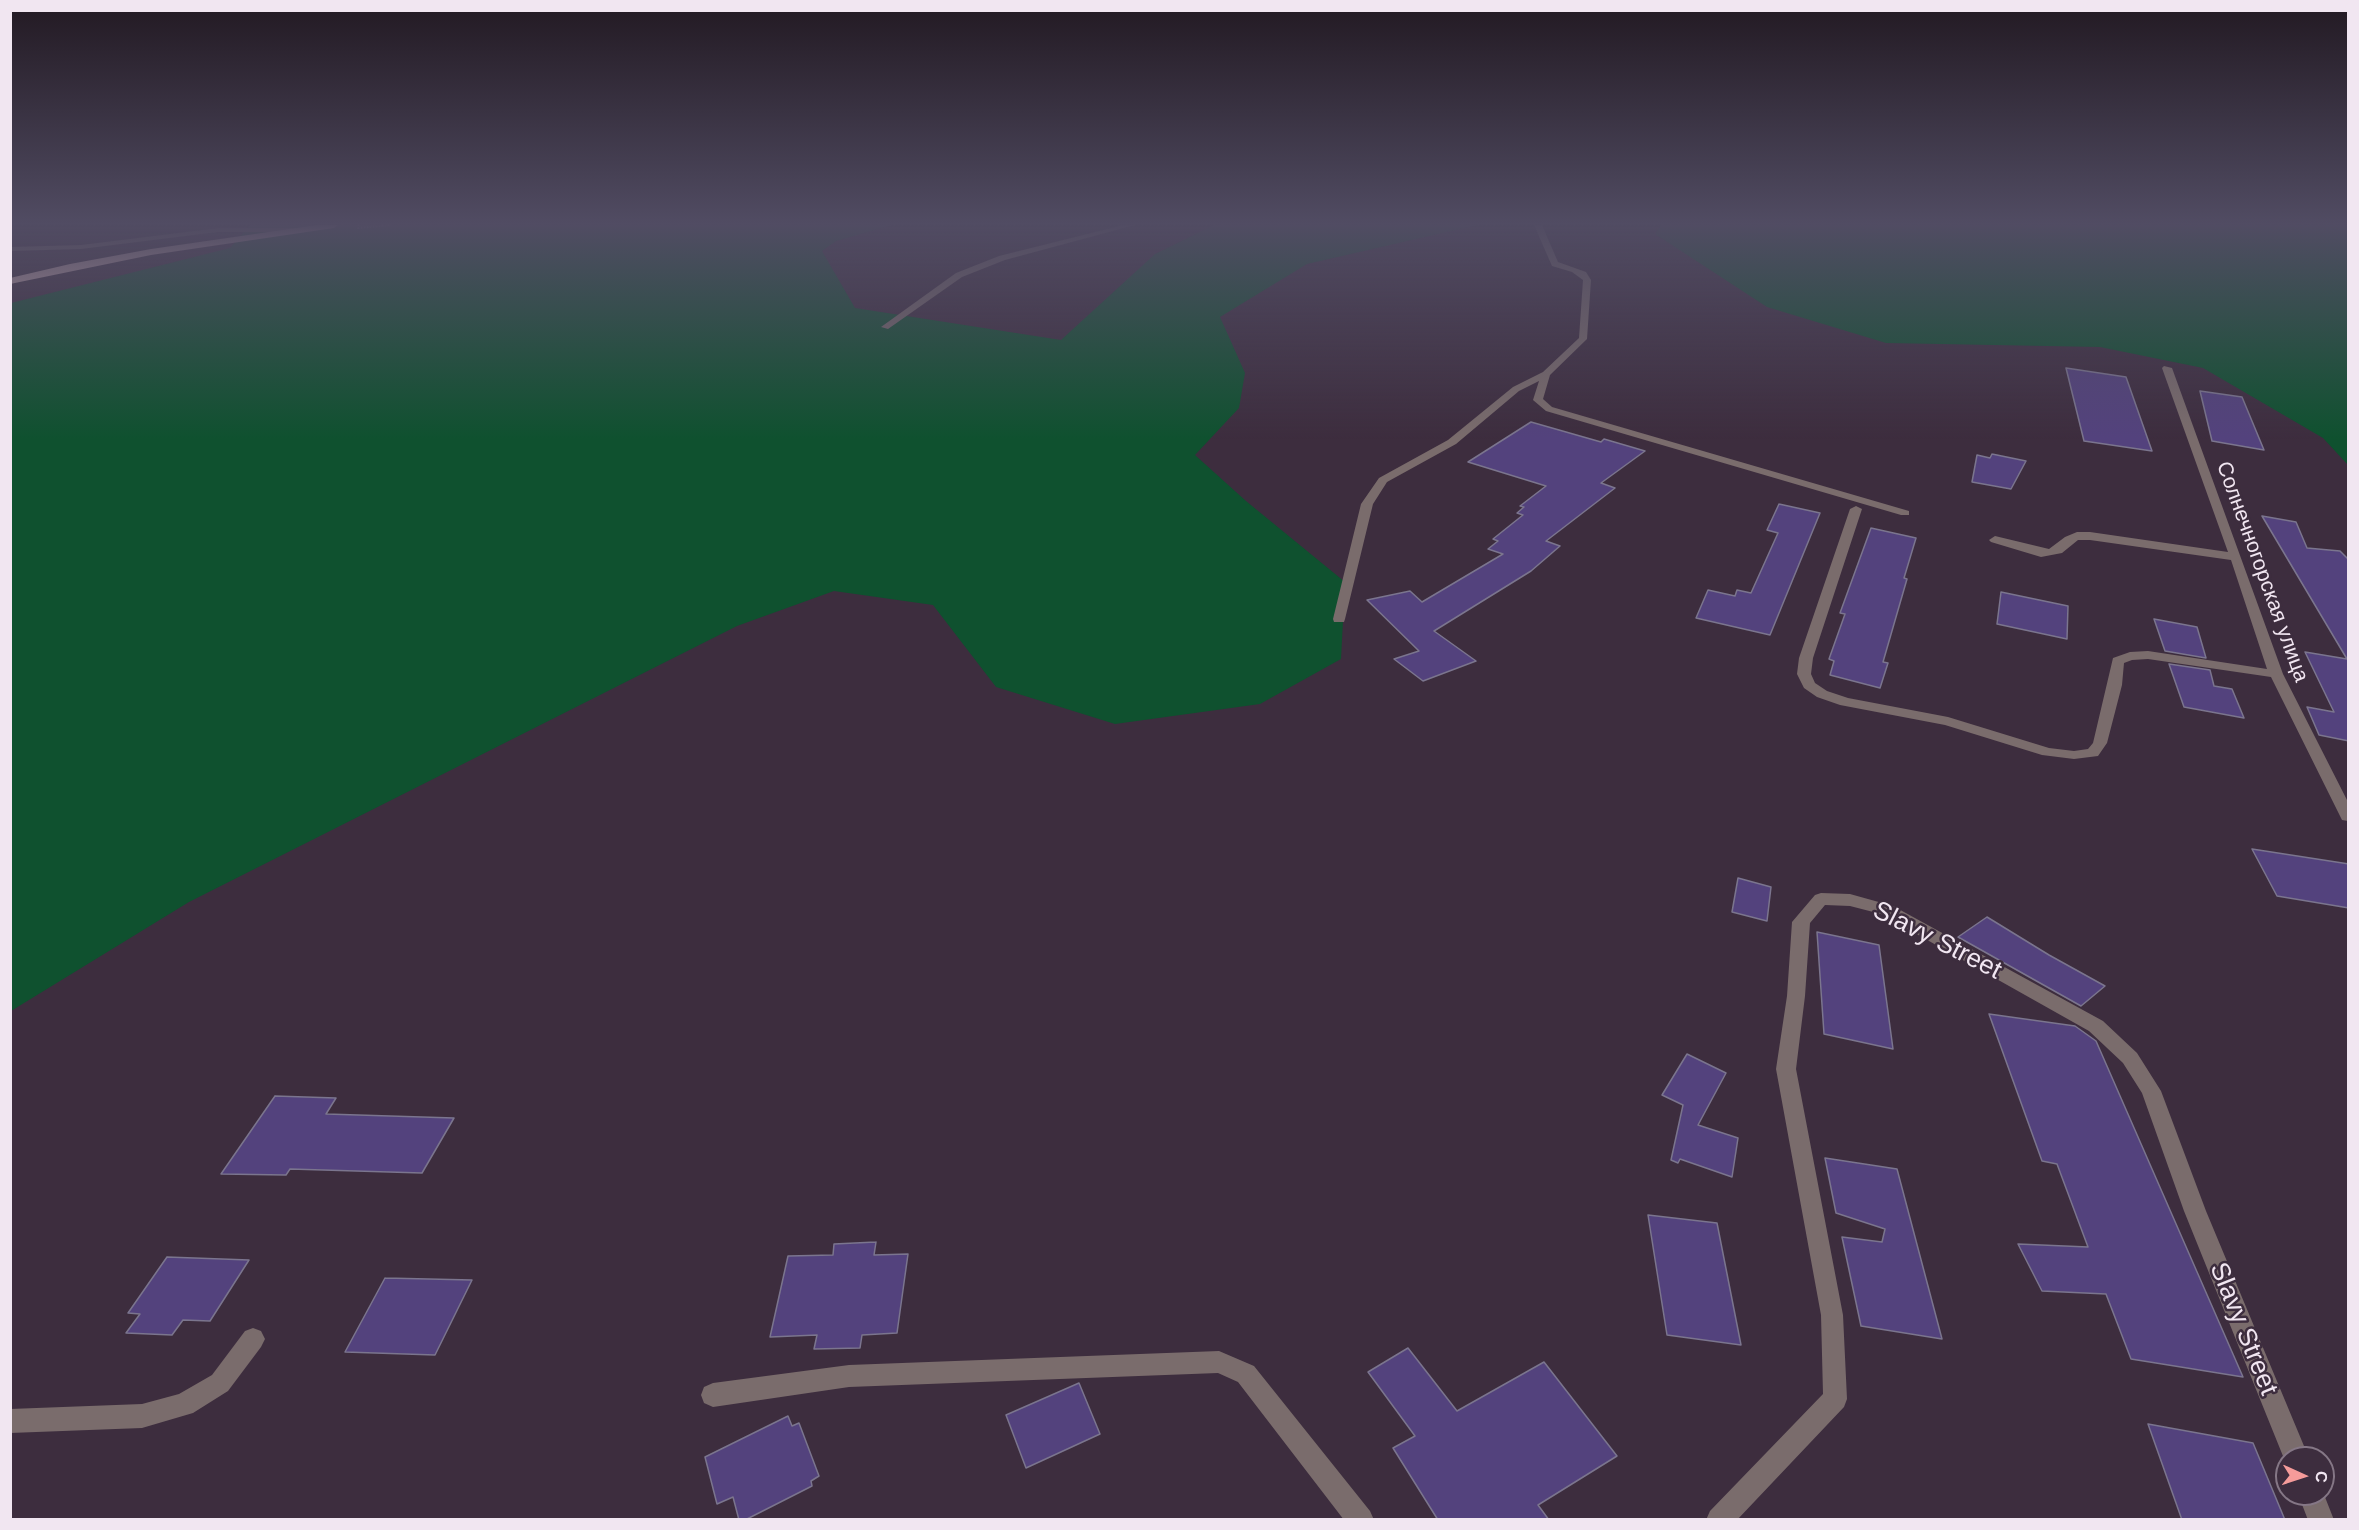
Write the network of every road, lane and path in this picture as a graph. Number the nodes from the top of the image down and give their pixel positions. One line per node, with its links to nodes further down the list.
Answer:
1 (929, 296): 3 (street)
2 (1586, 296): 5 (street)
3 (885, 327)
4 (2167, 368): 9 (street, Солнечногорская улица)
5 (1546, 374): 7 (street); 10 (street)
6 (1856, 508): 11 (street)
7 (1905, 513)
8 (1995, 540): 9 (street)
9 (2236, 557): 11 (street, Солнечногорская улица)
10 (1339, 619)
11 (2276, 674): 12 (street, Солнечногорская улица)
12 (2349, 816)
13 (253, 1339): 15 (street)
14 (713, 1395): 17 (street)
15 (10, 1421)
16 (2291, 1446): 18 (street, Slavy Street)
17 (1361, 1520)
18 (1719, 1520)

